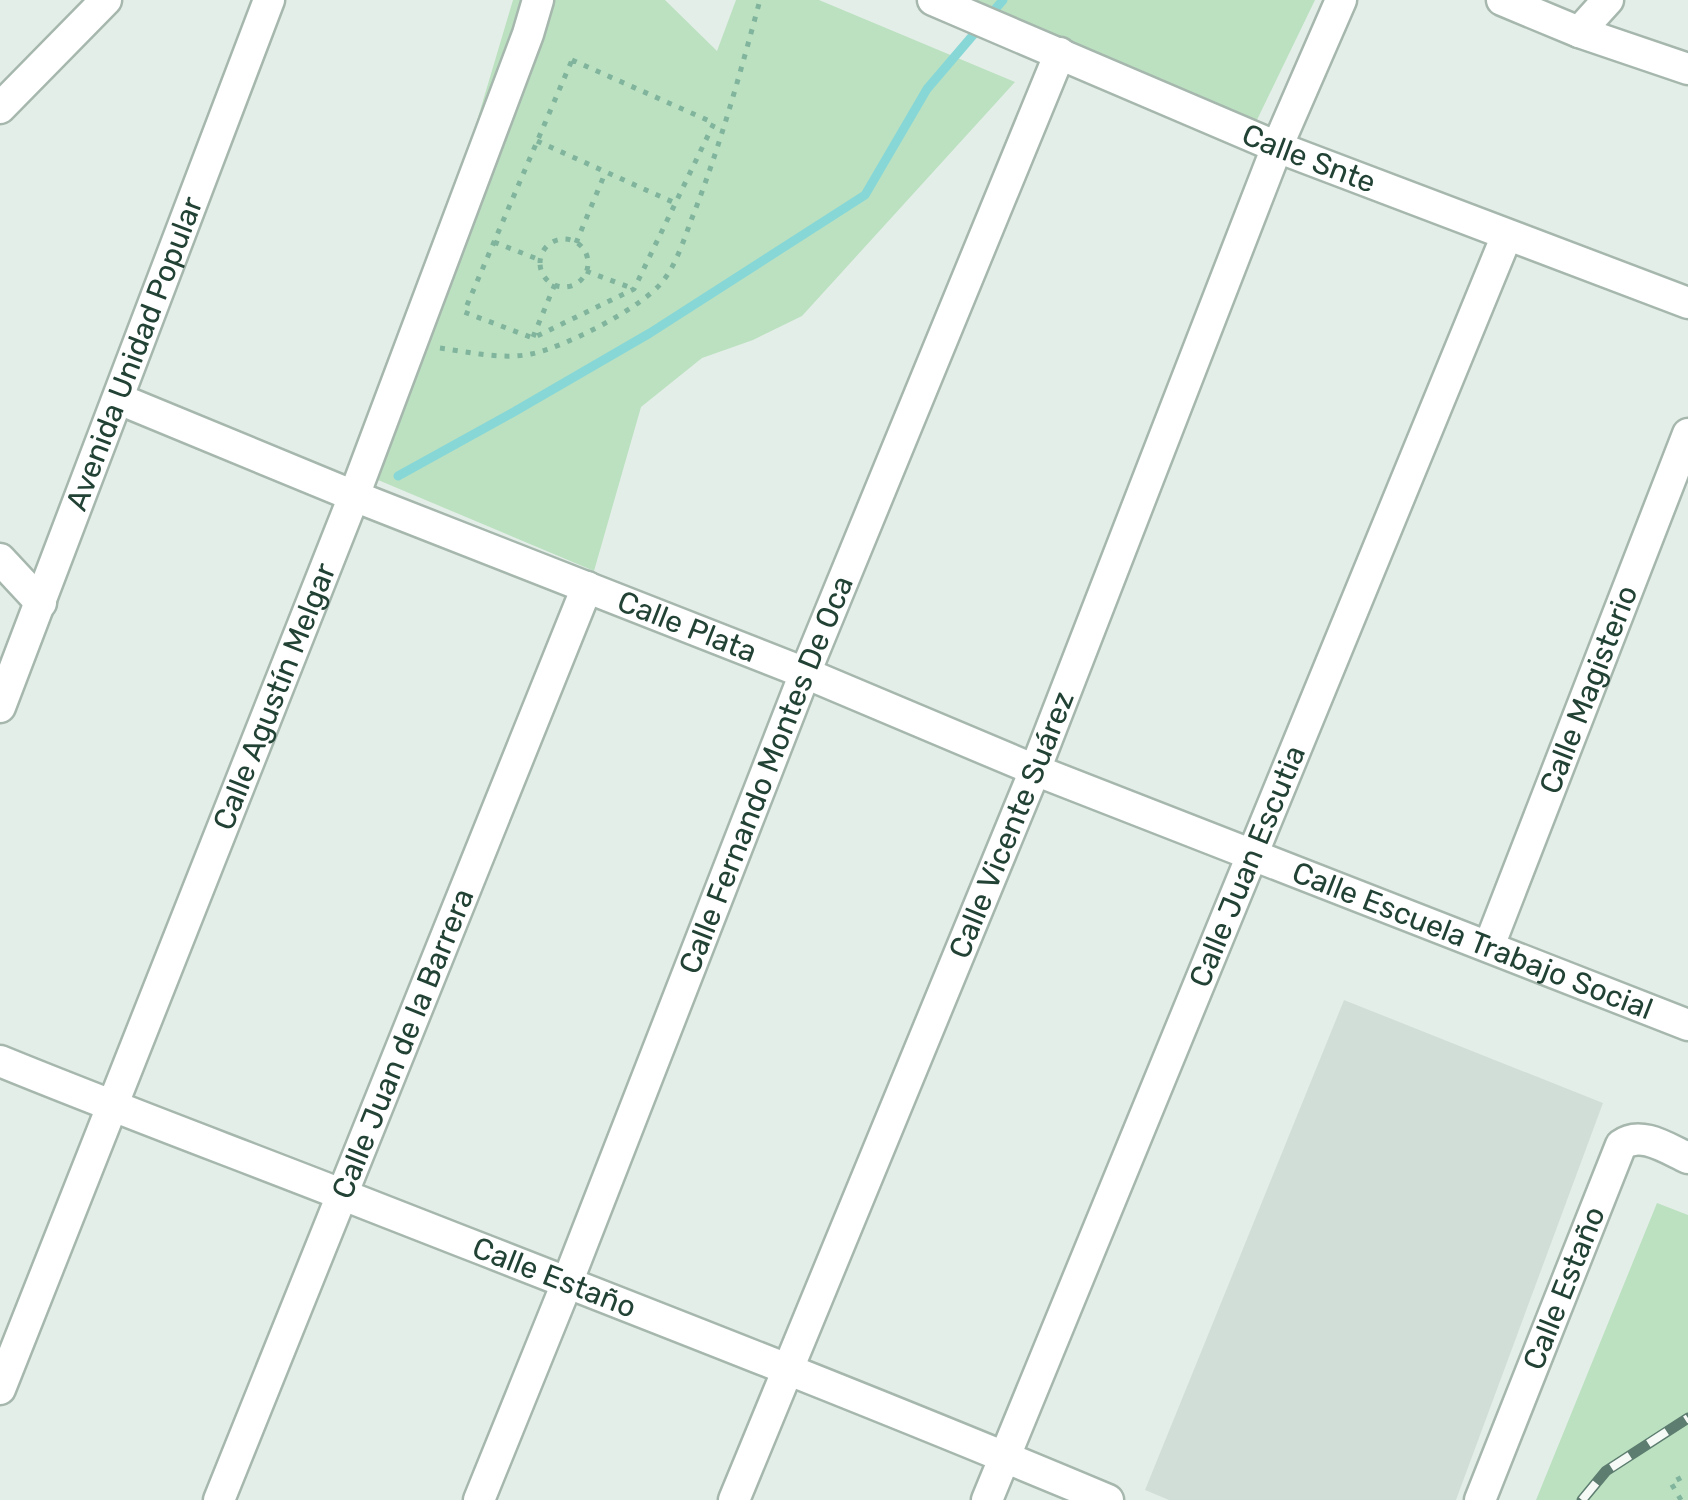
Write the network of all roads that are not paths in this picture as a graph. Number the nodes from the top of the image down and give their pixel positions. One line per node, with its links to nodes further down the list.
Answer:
1 (106, 0): 11 (street)
2 (269, 0): 15 (street, Avenida Unidad Popular)
3 (538, 0): 17 (street, Calle Agustín Melgar)
4 (1341, 0): 12 (street, Calle Vicente Suárez)
5 (1502, 0): 8 (street)
6 (1608, 0): 8 (street)
7 (937, 2): 9 (street, Calle Snte)
8 (1579, 32): 10 (street)
9 (1060, 54): 12 (street, Calle Snte); 21 (street, Calle Fernando Montes De Oca)
10 (1688, 70)
11 (0, 108)
12 (1277, 148): 13 (street, Calle Snte); 23 (street, Calle Vicente Suárez)
13 (1508, 235): 14 (street, Calle Snte); 24 (street, Calle Juan Escutia)
14 (1688, 303)
15 (119, 399): 17 (street, Calle Plata); 20 (street, Avenida Unidad Popular)
16 (1688, 434): 25 (street, Calle Magisterio)
17 (354, 496): 19 (street, Calle Plata); 28 (street, Calle Agustín Melgar)
18 (0, 559): 20 (street)
19 (587, 588): 21 (street, Calle Plata); 30 (street, Calle Juan de la Barrera)
20 (41, 602): 22 (street, Avenida Unidad Popular)
21 (805, 673): 23 (street, Calle Plata); 31 (street, Calle Fernando Montes De Oca)
22 (0, 708)
23 (1035, 770): 24 (street, Calle Plata); 32 (street, Calle Vicente Suárez)
24 (1254, 854): 25 (street, Calle Escuela Trabajo Social); 34 (street, Calle Juan Escutia)
25 (1489, 946): 26 (street, Calle Escuela Trabajo Social)
26 (1685, 1015)
27 (0, 1061): 28 (street, Calle Estaño)
28 (112, 1108): 30 (street, Calle Estaño); 33 (street, Calle Agustín Melgar)
29 (1688, 1158): 40 (street, Calle Estaño)
30 (342, 1194): 31 (street, Calle Estaño); 35 (street, Calle Juan de la Barrera)
31 (568, 1284): 32 (street, Calle Estaño); 36 (street, Calle Fernando Montes De Oca)
32 (787, 1370): 34 (street, Calle Estaño); 37 (street, Calle Vicente Suárez)
33 (0, 1390)
34 (1004, 1456): 38 (street, Calle Juan Escutia); 39 (street, Calle Estaño)
35 (219, 1500)
36 (480, 1500)
37 (734, 1500)
38 (987, 1500)
39 (1108, 1500)
40 (1480, 1500)

